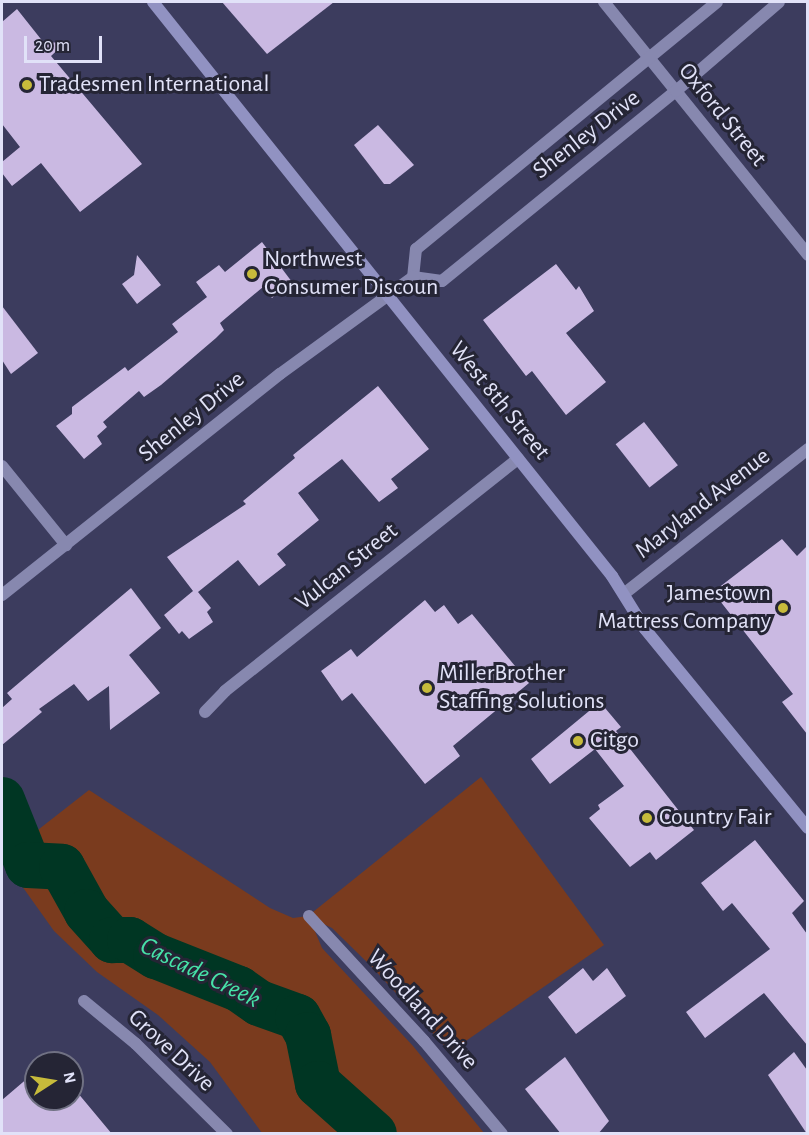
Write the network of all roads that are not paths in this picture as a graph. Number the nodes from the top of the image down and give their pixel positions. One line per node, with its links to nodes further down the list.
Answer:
1 (153, 2): 9 (main road, West 8th Street)
2 (604, 2): 5 (street, Oxford Street)
3 (717, 2): 5 (street, Shenley Drive)
4 (778, 2): 6 (street, Shenley Drive)
5 (648, 57): 6 (street, Oxford Street); 8 (street, Shenley Drive)
6 (676, 91): 7 (street, Oxford Street); 8 (street, Shenley Drive)
7 (807, 255)
8 (413, 277): 9 (street, Shenley Drive)
9 (388, 296): 11 (main road, West 8th Street); 13 (street, Shenley Drive)
10 (807, 449): 14 (street, Maryland Avenue)
11 (518, 459): 14 (main road, West 8th Street); 16 (street, Vulcan Street)
12 (2, 466): 13 (street)
13 (66, 545): 15 (street, Shenley Drive)
14 (625, 593): 17 (main road, West 8th Street)
15 (2, 595)
16 (205, 712)
17 (807, 828)
18 (309, 916): 21 (street, Woodland Drive)
19 (84, 1001): 20 (street, Grove Drive)
20 (227, 1134)
21 (502, 1134)

